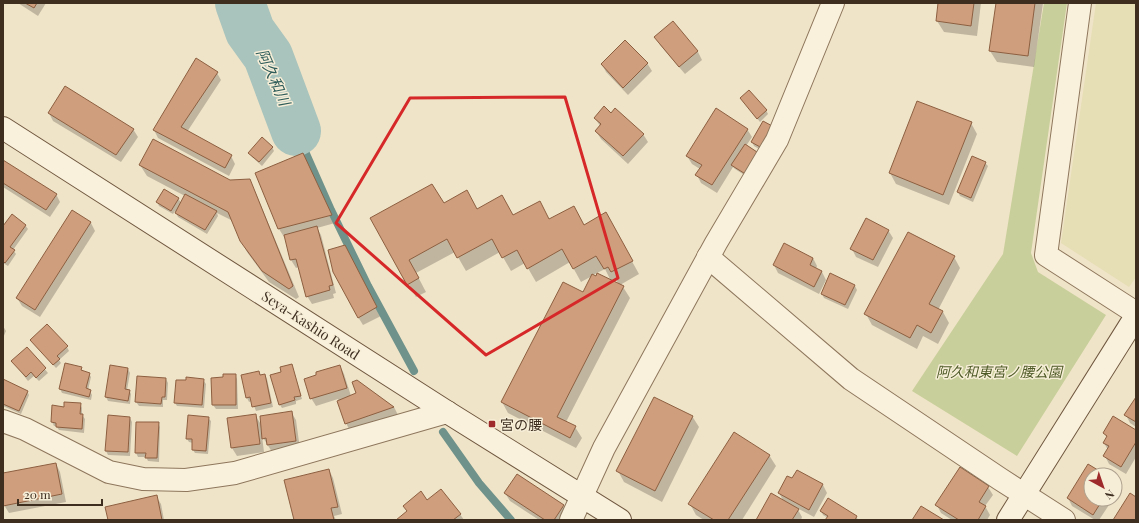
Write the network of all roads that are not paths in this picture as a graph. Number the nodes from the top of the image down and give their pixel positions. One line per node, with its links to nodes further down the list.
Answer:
1 (833, 3): 4 (street)
2 (1080, 3): 5 (street)
3 (3, 128): 7 (street, Seya-Kashio Road)
4 (708, 257): 9 (street); 10 (street)
5 (1136, 313)
6 (1136, 316): 9 (street)
7 (447, 412): 8 (street); 10 (street, Seya-Kashio Road)
8 (3, 421)
9 (1024, 494): 13 (street); 14 (street)
10 (581, 495): 11 (street); 12 (street, Seya-Kashio Road)
11 (571, 520)
12 (620, 520)
13 (1008, 520)
14 (1064, 520)

